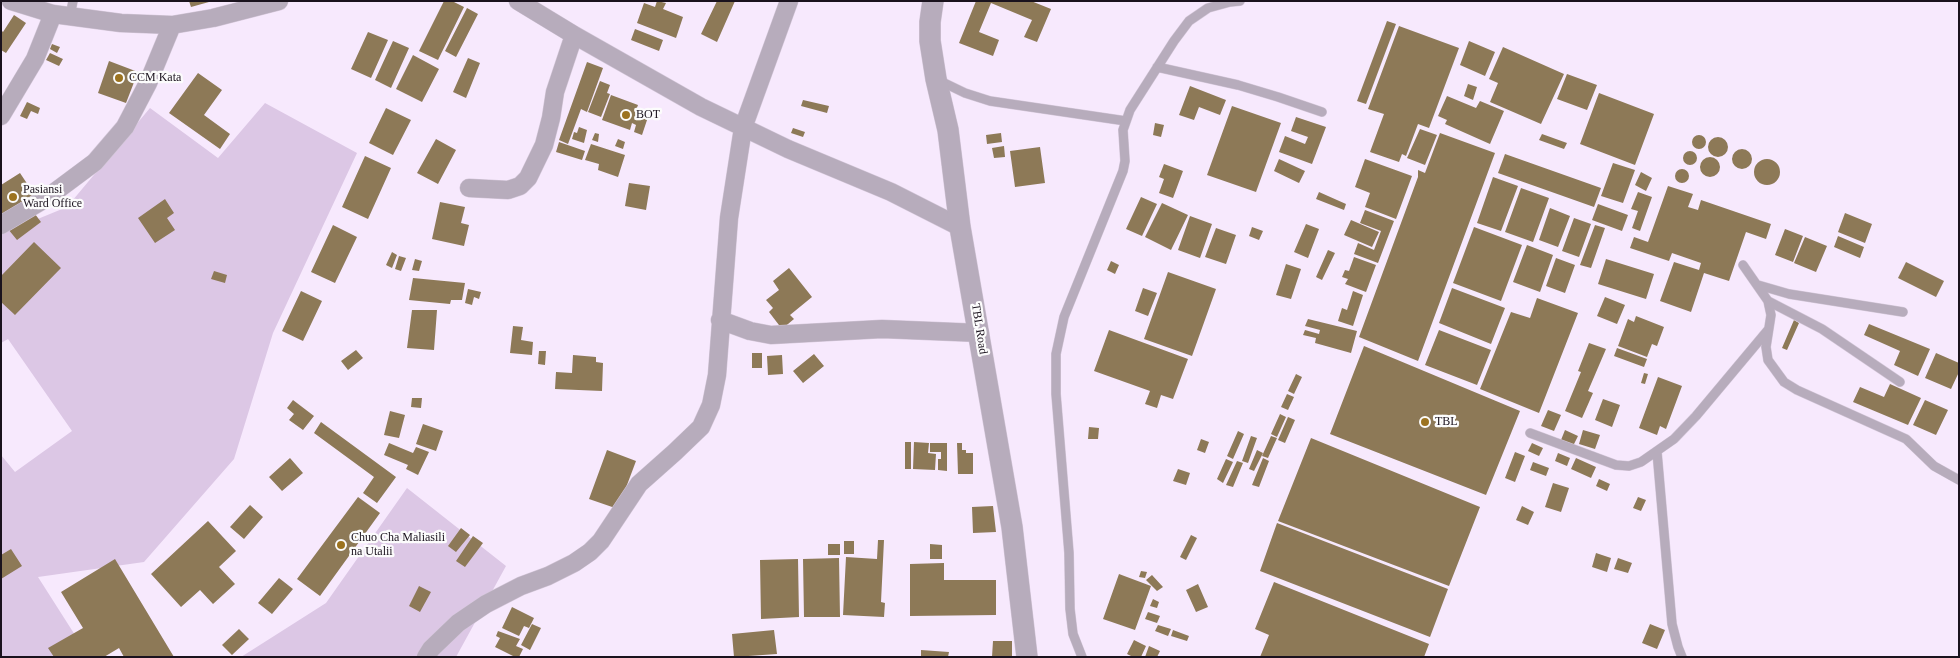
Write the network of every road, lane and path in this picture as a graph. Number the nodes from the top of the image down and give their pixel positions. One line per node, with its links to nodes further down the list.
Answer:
1 (11, 1): 9 (street)
2 (279, 1): 7 (street)
3 (518, 1): 11 (street)
4 (789, 1): 17 (street)
5 (933, 1): 13 (street, TBL Road)
6 (1240, 1): 12 (lane)
7 (246, 5): 10 (street)
8 (72, 9): 9 (street); 10 (street)
9 (52, 14): 15 (street)
10 (172, 25): 19 (street)
11 (574, 35): 17 (street); 18 (street)
12 (1157, 67): 14 (lane); 16 (lane)
13 (936, 79): 16 (lane); 20 (street, TBL Road)
14 (1322, 112)
15 (1, 116)
16 (1126, 121): 34 (lane)
17 (743, 128): 20 (street); 25 (street)
18 (469, 188)
19 (1, 225)
20 (960, 227): 27 (street, TBL Road)
21 (1743, 265): 22 (lane)
22 (1758, 285): 23 (lane); 24 (lane)
23 (1768, 301): 26 (lane); 28 (lane)
24 (1903, 312)
25 (720, 320): 27 (street); 32 (street)
26 (1770, 328): 30 (lane); 31 (lane)
27 (980, 333): 33 (street, TBL Road)
28 (1900, 382)
29 (1530, 433): 30 (lane)
30 (1657, 452): 35 (lane)
31 (1959, 480)
32 (426, 657)
33 (1027, 657)
34 (1082, 657)
35 (1682, 657)

